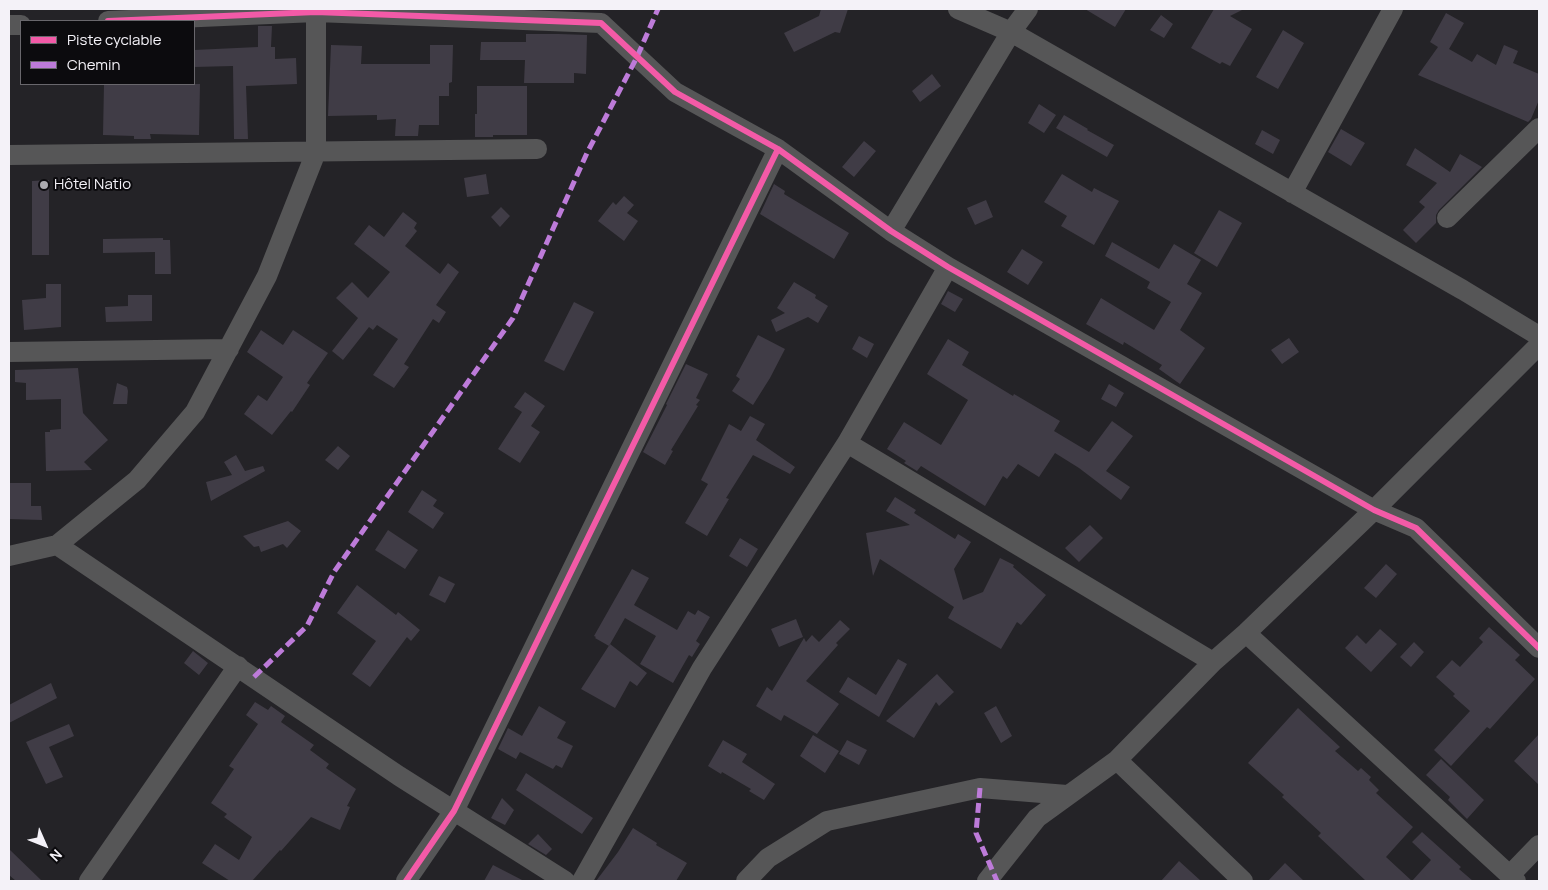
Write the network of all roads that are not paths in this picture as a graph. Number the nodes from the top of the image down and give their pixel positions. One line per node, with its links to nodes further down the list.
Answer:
1 (958, 9): 6 (street)
2 (1028, 9): 6 (street)
3 (1393, 9): 12 (street)
4 (316, 10): 5 (street); 9 (street); 10 (street)
5 (127, 20)
6 (1010, 32): 12 (street); 14 (street)
7 (1539, 128): 13 (street)
8 (538, 149): 10 (street)
9 (778, 149): 14 (street); 30 (street)
10 (316, 152): 11 (street); 18 (street)
11 (9, 155)
12 (1292, 193): 16 (street)
13 (1447, 218)
14 (891, 231): 15 (street)
15 (948, 267): 20 (street); 21 (street)
16 (1539, 336)
17 (1539, 345): 21 (street)
18 (229, 349): 19 (street); 22 (street)
19 (9, 352)
20 (847, 443): 26 (street); 36 (street)
21 (1374, 510): 24 (street); 25 (street)
22 (57, 545): 23 (street); 27 (street)
23 (9, 556)
24 (1246, 633): 26 (street); 32 (street)
25 (1539, 648)
26 (1213, 662): 28 (street)
27 (238, 666): 30 (street); 33 (street)
28 (1118, 760): 29 (street); 39 (street)
29 (1068, 795): 37 (street); 38 (street)
30 (454, 811): 34 (street); 35 (street)
31 (1539, 845): 32 (street)
32 (1513, 878)
33 (90, 881)
34 (406, 881)
35 (565, 881)
36 (582, 881)
37 (746, 881)
38 (986, 881)
39 (1242, 881)

